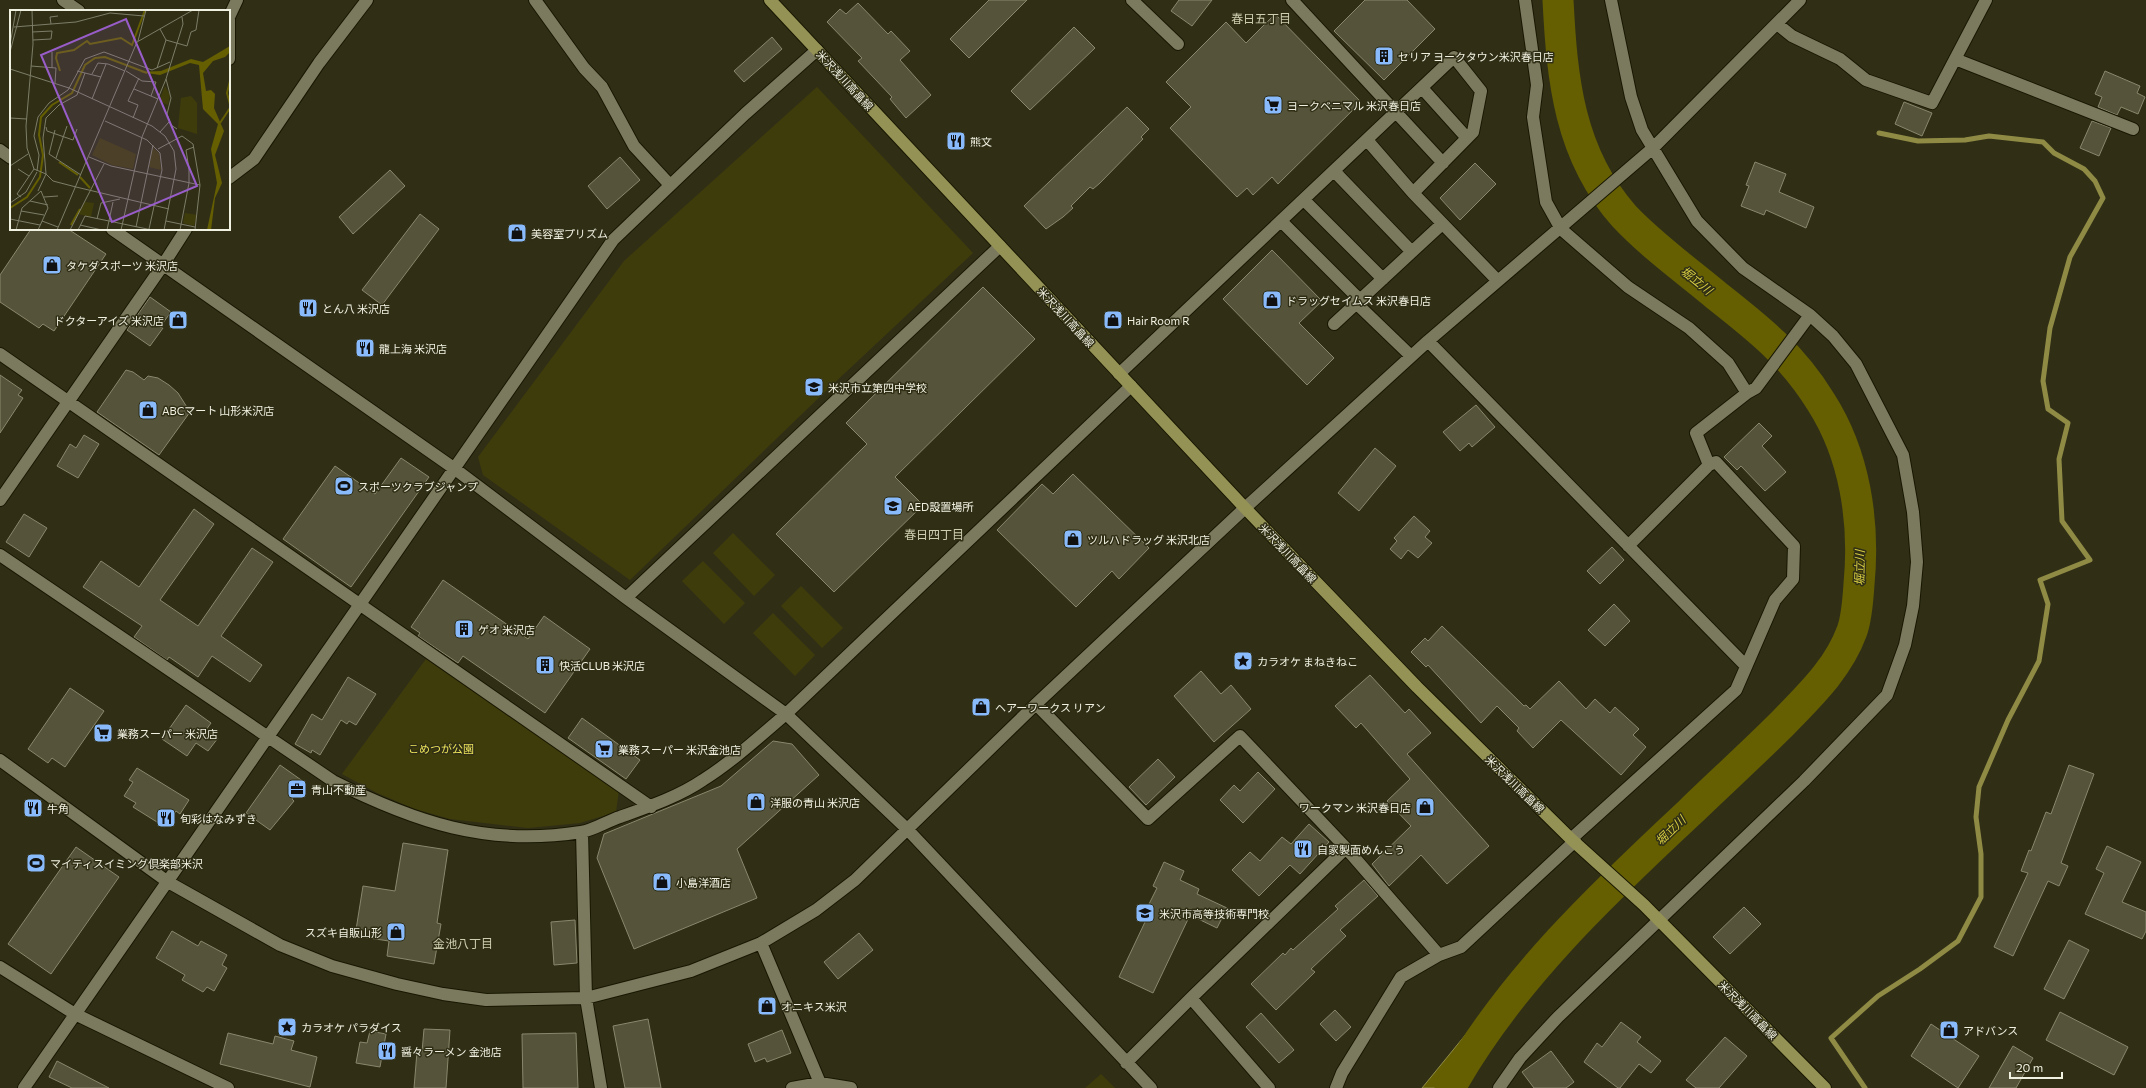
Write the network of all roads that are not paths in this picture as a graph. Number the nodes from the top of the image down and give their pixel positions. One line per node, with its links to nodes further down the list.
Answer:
1 (63, 0): 12 (street)
2 (238, 0): 13 (street)
3 (367, 0): 28 (street)
4 (536, 0): 29 (street)
5 (770, 0): 16 (main road, 米沢浅川高畠線)
6 (1132, 0): 15 (street)
7 (1292, 0): 19 (street)
8 (1525, 0): 34 (street)
9 (1611, 0): 23 (street)
10 (1800, 0): 14 (street)
11 (1986, 0): 17 (street)
12 (78, 10)
13 (230, 15)
14 (1777, 24): 17 (street); 23 (street)
15 (1178, 44)
16 (817, 50): 29 (street); 37 (main road, 米沢浅川高畠線)
17 (1955, 59): 20 (street)
18 (1422, 88): 19 (street); 21 (street); 21 (street)
19 (1396, 112): 22 (street); 26 (street)
20 (2133, 129)
21 (1467, 138): 26 (street)
22 (1367, 140): 27 (street); 30 (street)
23 (1653, 148): 34 (street); 43 (street)
24 (0, 150): 25 (street)
25 (10, 157)
26 (1444, 162): 30 (street)
27 (1334, 171): 31 (street); 38 (street)
28 (230, 177)
29 (670, 185): 53 (street)
30 (1413, 193): 33 (street)
31 (1304, 200): 32 (street); 40 (street)
32 (1281, 221): 42 (street); 48 (street)
33 (1442, 224): 38 (street); 41 (street)
34 (1561, 229): 41 (street); 50 (street)
35 (113, 230): 39 (street)
36 (185, 230): 39 (street)
37 (1000, 246): 48 (main road, 米沢浅川高畠線); 58 (street)
38 (1412, 252): 40 (street)
39 (163, 265): 51 (street); 53 (street)
40 (1383, 279): 42 (street)
41 (1498, 281): 45 (street)
42 (1358, 302): 44 (street); 47 (street)
43 (1810, 315): 50 (street); 71 (street)
44 (1334, 324)
45 (1428, 341): 47 (street); 56 (street)
46 (0, 354): 51 (street)
47 (1411, 356): 55 (street)
48 (1120, 374): 49 (main road, 米沢浅川高畠線)
49 (1131, 386): 55 (main road, 米沢浅川高畠線); 62 (street)
50 (1752, 390): 52 (street)
51 (68, 402): 54 (street); 59 (street)
52 (1709, 465): 56 (street); 60 (street)
53 (455, 469): 58 (street); 59 (street)
54 (0, 500)
55 (1245, 508): 61 (street); 68 (main road, 米沢浅川高畠線)
56 (1628, 546): 60 (street)
57 (0, 555): 63 (street)
58 (626, 598): 62 (street)
59 (361, 604): 63 (street); 65 (street)
60 (1745, 665): 68 (street)
61 (1036, 704): 66 (street); 69 (street)
62 (786, 714): 65 (street); 66 (street)
63 (268, 738): 67 (street); 70 (street)
64 (0, 760): 70 (street)
65 (651, 807): 67 (street)
66 (908, 830): 72 (street); 78 (street)
67 (582, 832): 75 (street)
68 (1573, 840): 71 (main road, 米沢浅川高畠線); 73 (street)
69 (1346, 848): 73 (street); 76 (street)
70 (168, 882): 75 (street); 77 (street)
71 (1659, 921): 88 (street); 89 (main road, 米沢浅川高畠線)
72 (761, 943): 75 (street); 79 (street)
73 (1439, 955): 87 (street)
74 (0, 968): 77 (street)
75 (586, 998): 82 (street)
76 (1190, 998): 78 (street); 86 (street)
77 (75, 1014): 80 (street); 81 (street)
78 (1126, 1063): 85 (street)
79 (820, 1083): 83 (street); 84 (street)
80 (24, 1088)
81 (228, 1088)
82 (601, 1088)
83 (792, 1088)
84 (851, 1088)
85 (1151, 1088)
86 (1269, 1088)
87 (1336, 1088)
88 (1499, 1088)
89 (1825, 1088)

